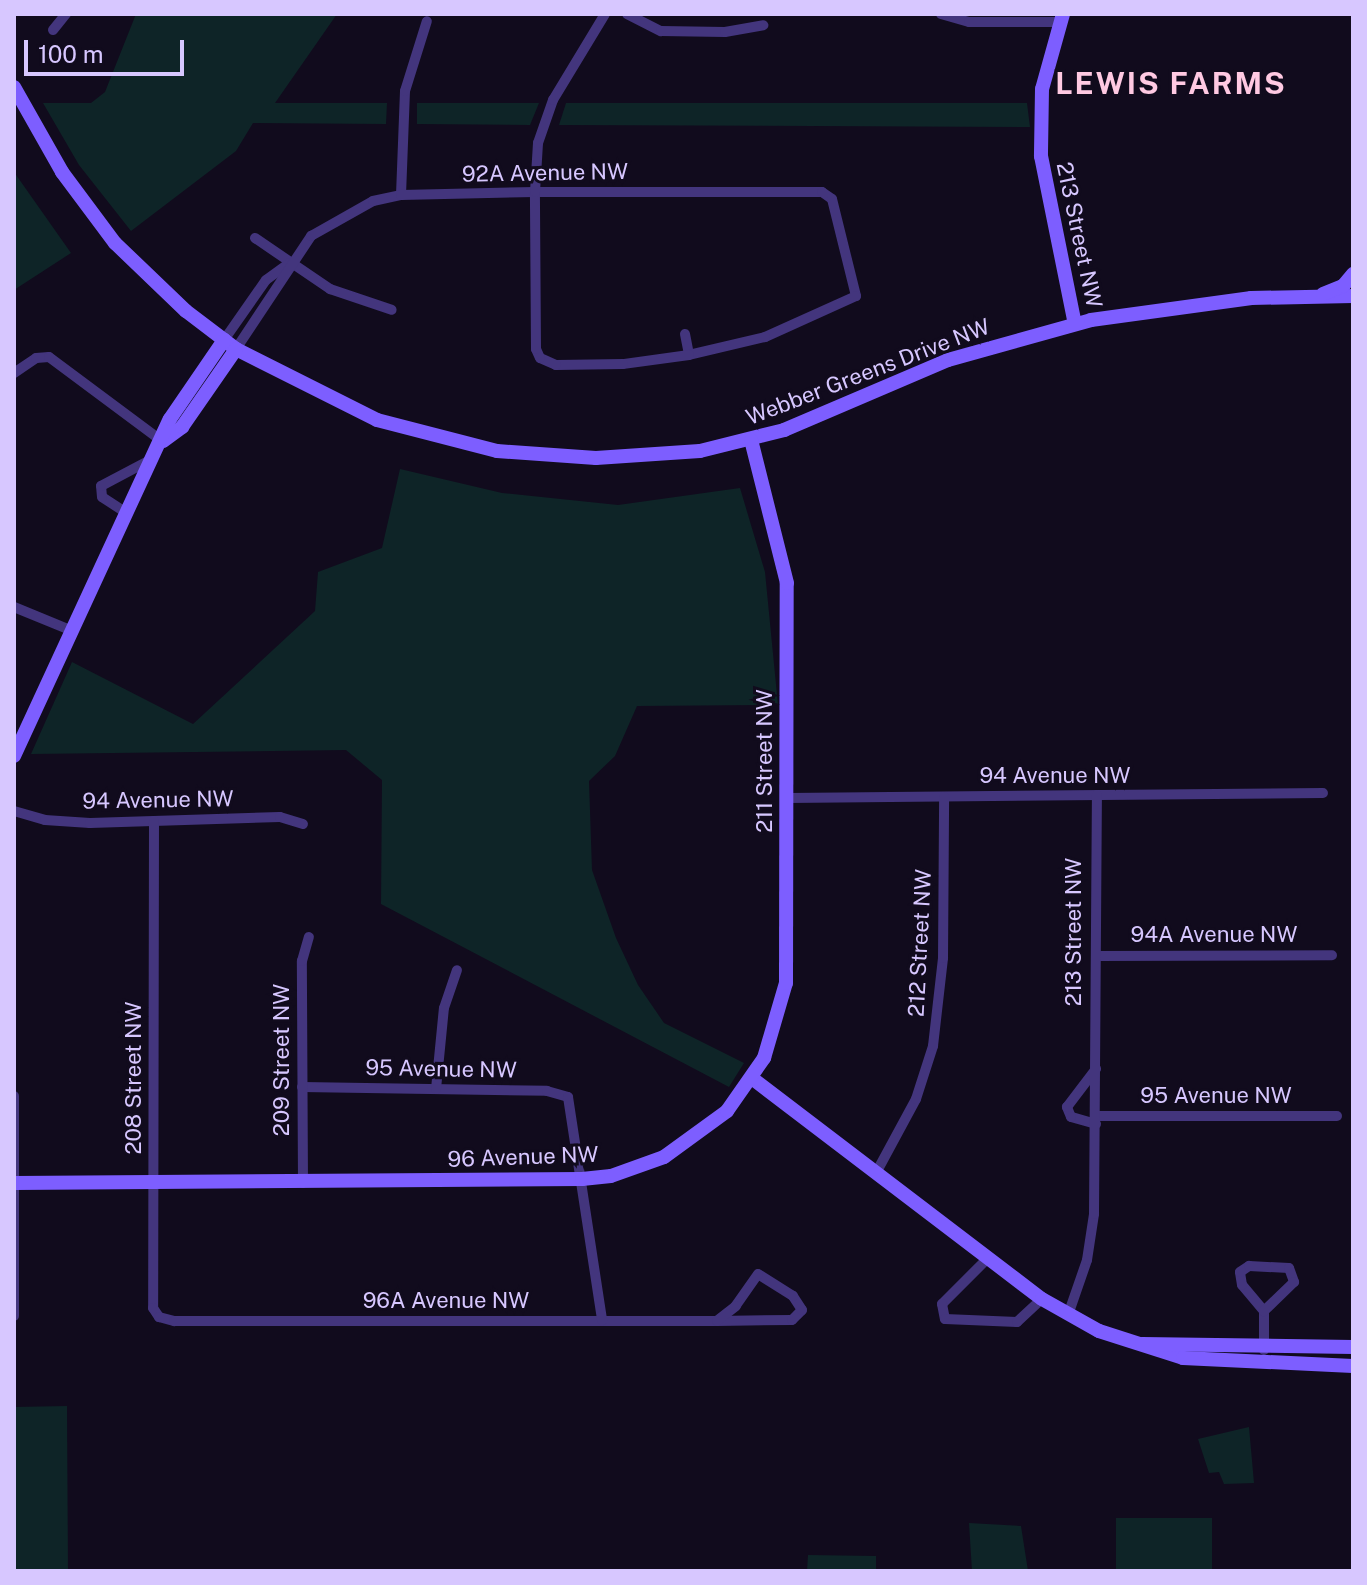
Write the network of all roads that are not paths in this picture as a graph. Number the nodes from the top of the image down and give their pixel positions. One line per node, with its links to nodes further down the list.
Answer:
1 (66, 14): 8 (street)
2 (605, 14): 10 (street)
3 (627, 14): 7 (street)
4 (941, 14): 5 (street)
5 (1062, 18): 18 (street, 213 Street NW)
6 (427, 21): 11 (street)
7 (763, 25)
8 (53, 30)
9 (14, 87): 20 (street, Webber Greens Drive NW)
10 (535, 192): 11 (street, 92A Avenue NW); 21 (street); 21 (street, 92A Avenue NW)
11 (401, 195): 13 (street, 92A Avenue NW)
12 (255, 238): 13 (street)
13 (290, 262): 17 (street); 20 (street, 92A Avenue NW)
14 (1353, 274): 16 (street)
15 (1353, 296): 16 (street, Webber Greens Drive NW)
16 (1311, 297): 18 (street, Webber Greens Drive NW)
17 (392, 310)
18 (1075, 324): 23 (street, Webber Greens Drive NW)
19 (685, 334): 21 (street)
20 (230, 344): 23 (street, Webber Greens Drive NW); 24 (street)
21 (689, 355)
22 (14, 373): 24 (street)
23 (751, 440): 33 (street, 211 Street NW)
24 (163, 442): 25 (street)
25 (154, 459): 26 (street); 26 (street)
26 (125, 512): 28 (street)
27 (14, 607): 28 (street)
28 (70, 630): 29 (street)
29 (14, 756)
30 (1323, 793): 31 (street, 94 Avenue NW)
31 (1097, 795): 32 (street, 94 Avenue NW); 39 (street, 213 Street NW)
32 (944, 797): 33 (street, 94 Avenue NW); 48 (street, 212 Street NW)
33 (788, 798): 42 (street, 211 Street NW)
34 (14, 811): 35 (street, 94 Avenue NW)
35 (154, 821): 36 (street, 94 Avenue NW); 51 (street, 208 Street NW)
36 (303, 824)
37 (309, 937): 43 (street, 209 Street NW)
38 (1332, 955): 39 (street, 94A Avenue NW)
39 (1097, 956): 41 (street, 213 Street NW)
40 (457, 970): 44 (street)
41 (1097, 1068): 47 (street, 213 Street NW); 47 (street)
42 (753, 1079): 48 (street); 49 (street, 96 Avenue NW)
43 (302, 1087): 44 (street, 95 Avenue NW); 52 (street, 209 Street NW)
44 (436, 1089): 49 (street, 95 Avenue NW)
45 (14, 1096): 50 (street)
46 (1337, 1116): 47 (street, 95 Avenue NW)
47 (1096, 1120): 56 (street, 213 Street NW)
48 (876, 1173): 53 (street)
49 (582, 1179): 52 (street, 96 Avenue NW); 58 (street)
50 (15, 1183): 51 (street, 96 Avenue NW); 57 (street)
51 (154, 1183): 52 (street, 96 Avenue NW); 59 (street, 208 Street NW)
52 (303, 1183)
53 (988, 1258): 54 (street); 54 (street)
54 (1042, 1299): 56 (street)
55 (1264, 1311): 55 (street); 62 (street)
56 (1068, 1315): 61 (street)
57 (14, 1316)
58 (602, 1320): 59 (street, 96A Avenue NW); 60 (street, 96A Avenue NW)
59 (174, 1321)
60 (717, 1321): 60 (street, 96A Avenue NW)
61 (1142, 1344): 62 (street); 64 (street)
62 (1264, 1346): 63 (street); 64 (street)
63 (1353, 1347)
64 (1263, 1364): 65 (street)
65 (1353, 1366)

